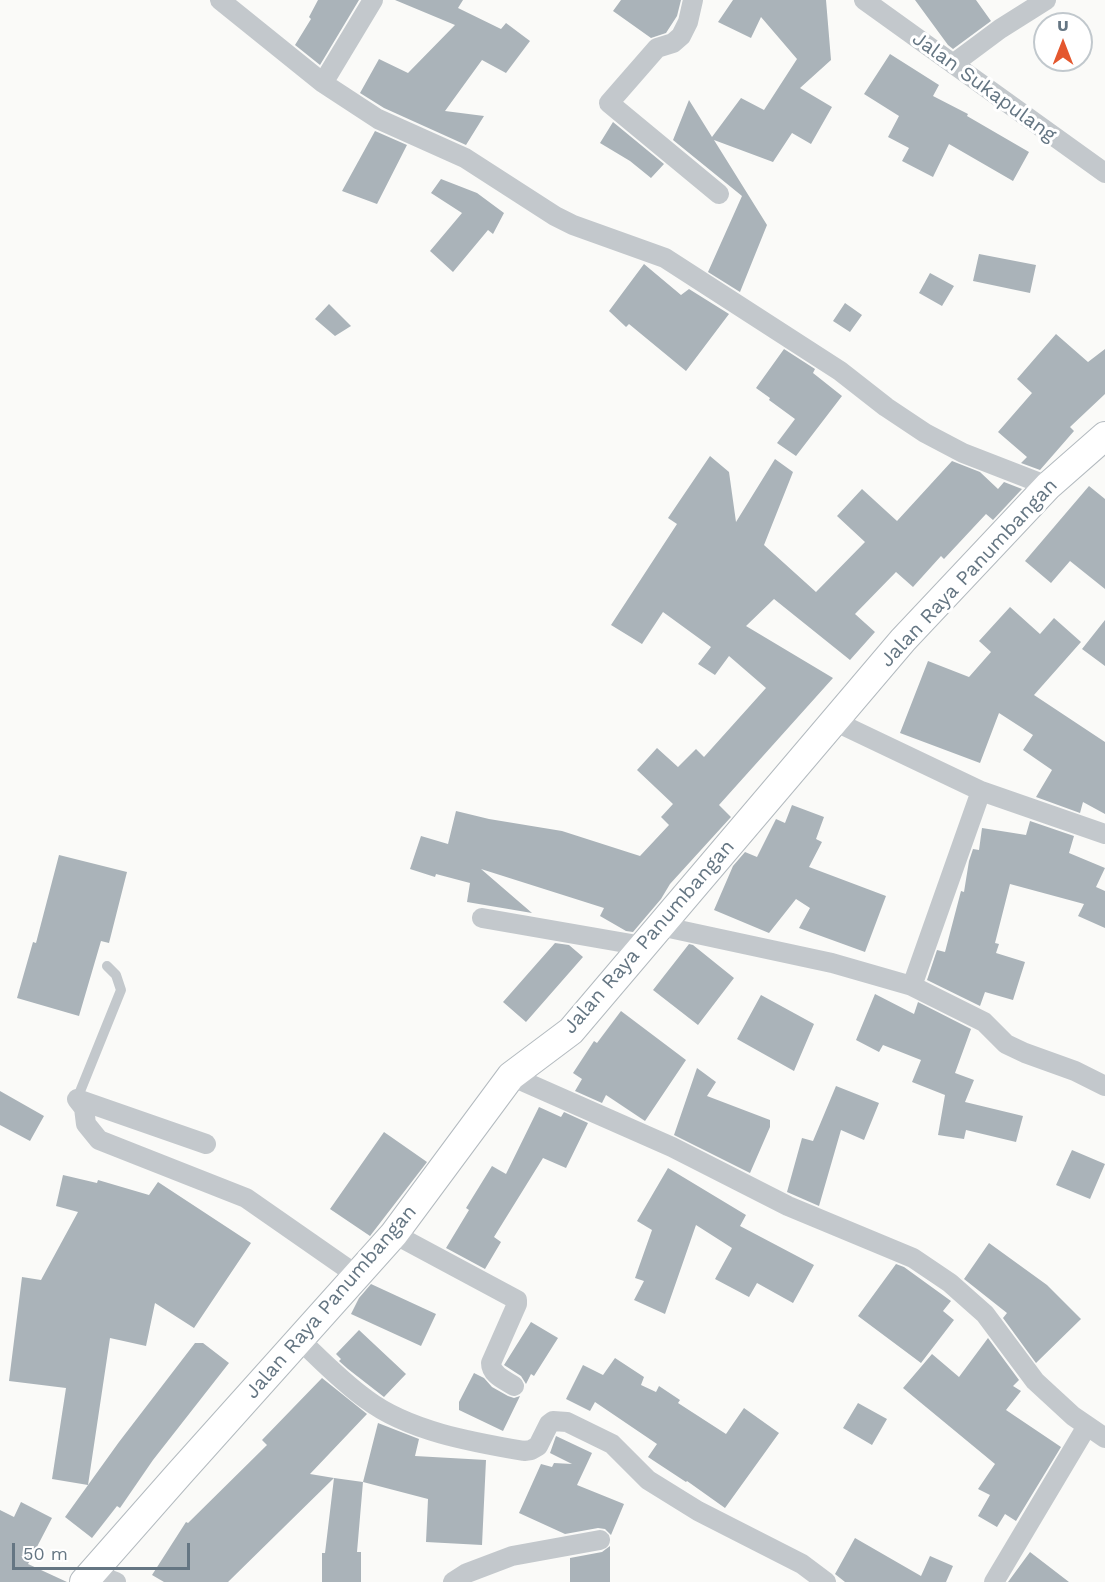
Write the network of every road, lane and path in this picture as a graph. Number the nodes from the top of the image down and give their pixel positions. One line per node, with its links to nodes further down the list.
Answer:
1 (220, 0): 7 (street)
2 (373, 0): 7 (street)
3 (693, 0): 9 (street)
4 (864, 0): 6 (street, Jalan Sukapulang)
5 (1046, 0): 6 (street)
6 (953, 64): 8 (street, Jalan Sukapulang)
7 (323, 83): 11 (street)
8 (1105, 173)
9 (718, 194)
10 (1105, 436): 11 (main road, Jalan Raya Panumbangan)
11 (1048, 486): 12 (main road, Jalan Raya Panumbangan)
12 (834, 721): 13 (street); 16 (main road, Jalan Raya Panumbangan)
13 (981, 791): 14 (street); 18 (street)
14 (1105, 834)
15 (482, 918): 16 (street)
16 (652, 936): 18 (street); 19 (main road, Jalan Raya Panumbangan)
17 (107, 966): 21 (lane)
18 (912, 986): 20 (street)
19 (511, 1077): 23 (main road, Jalan Raya Panumbangan); 27 (street)
20 (1105, 1086)
21 (77, 1099): 22 (street); 24 (street)
22 (206, 1144)
23 (394, 1234): 24 (main road, Jalan Raya Panumbangan); 26 (street)
24 (358, 1276): 25 (main road, Jalan Raya Panumbangan)
25 (300, 1340): 30 (main road, Jalan Raya Panumbangan); 32 (street)
26 (514, 1386)
27 (1087, 1426): 28 (street); 33 (street)
28 (1105, 1438)
29 (600, 1540): 31 (street)
30 (97, 1579)
31 (453, 1582)
32 (826, 1582)
33 (994, 1582)

